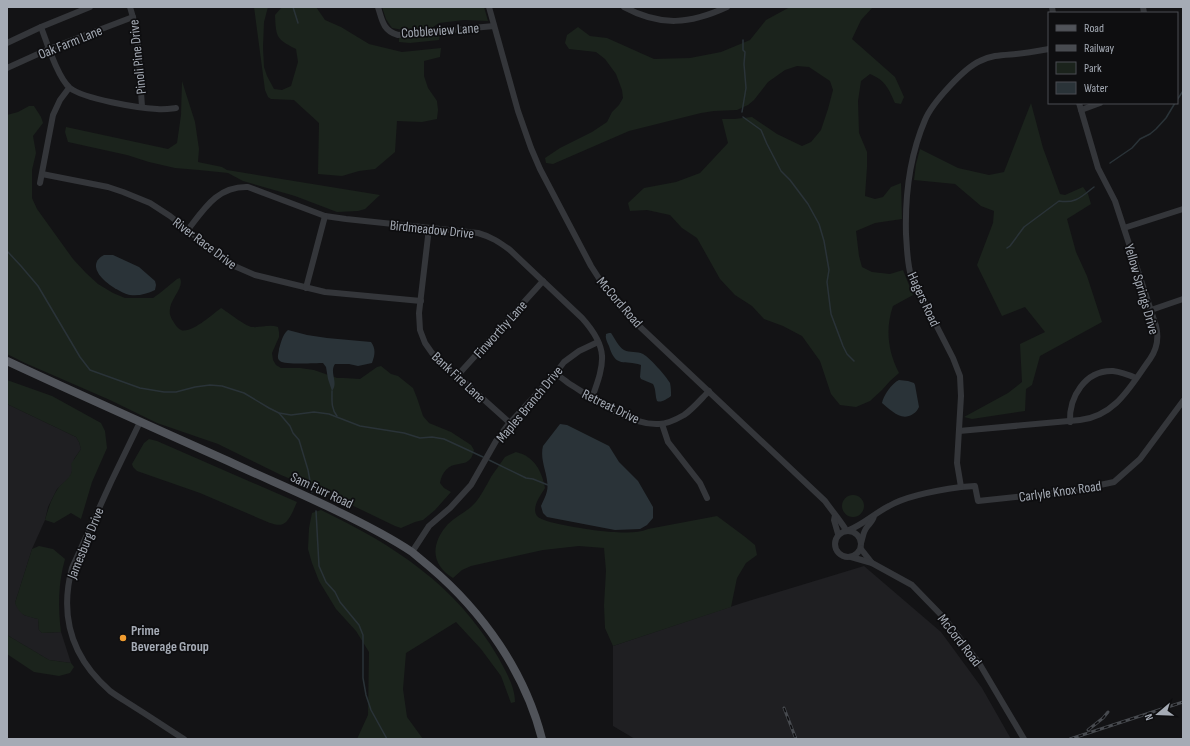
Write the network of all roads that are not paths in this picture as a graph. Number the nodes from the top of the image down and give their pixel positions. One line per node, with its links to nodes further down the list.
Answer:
1 (90, 7): 9 (street, Oak Farm Lane)
2 (130, 7): 7 (street, Pinoli Pine Drive)
3 (378, 7): 8 (street, Cobbleview Lane)
4 (489, 7): 8 (street, McCord Road)
5 (624, 7): 6 (street)
6 (727, 7)
7 (134, 17): 11 (street, Oak Farm Lane); 17 (street, Pinoli Pine Drive)
8 (494, 26): 37 (street, McCord Road)
9 (41, 27): 10 (street, Oak Farm Lane); 11 (street)
10 (7, 43)
11 (50, 49): 13 (street, Oak Farm Lane); 14 (street)
12 (1048, 49): 44 (street, Hagers Road)
13 (7, 68)
14 (69, 88): 17 (street); 20 (street)
15 (1079, 104): 19 (street, Yellow Springs Drive)
16 (1097, 104): 19 (street)
17 (142, 107): 18 (street)
18 (176, 108)
19 (1081, 110): 25 (street, Yellow Springs Drive)
20 (42, 174): 21 (street); 26 (street, River Race Drive)
21 (40, 183)
22 (1183, 209): 25 (street)
23 (325, 216): 24 (street, Birdmeadow Drive); 26 (street, Birdmeadow Drive); 28 (street)
24 (429, 228): 27 (street, Birdmeadow Drive); 30 (street, Bank Fire Lane)
25 (1124, 228): 31 (street, Yellow Springs Drive)
26 (187, 231): 28 (street, River Race Drive)
27 (543, 281): 32 (street, Birdmeadow Drive); 35 (street, Finworthy Lane)
28 (306, 288): 30 (street, River Race Drive)
29 (1183, 298): 31 (street)
30 (421, 301): 35 (street, Bank Fire Lane)
31 (1151, 310): 36 (street, Yellow Springs Drive)
32 (598, 342): 34 (street, Maples Branch Drive); 38 (street, Birdmeadow Drive)
33 (7, 360): 40 (main road, Sam Furr Road)
34 (555, 374): 38 (street, Retreat Drive); 42 (street, Maples Branch Drive)
35 (457, 376): 42 (street, Bank Fire Lane)
36 (1136, 378): 41 (street, Yellow Springs Drive); 41 (street)
37 (709, 391): 43 (street, Retreat Drive); 47 (street, McCord Road)
38 (592, 398): 43 (street, Retreat Drive)
39 (1183, 401): 45 (street, Carlyle Knox Road)
40 (140, 422): 52 (main road, Sam Furr Road); 55 (street, Jamesburg Drive)
41 (1070, 422): 44 (street, Yellow Springs Drive)
42 (510, 423): 52 (street, Maples Branch Drive)
43 (662, 424): 46 (street)
44 (959, 431): 45 (street, Hagers Road)
45 (961, 487): 48 (street)
46 (707, 498)
47 (835, 515): 49 (street, McCord Road); 50 (street, McCord Road)
48 (874, 516): 49 (street); 51 (street)
49 (848, 530): 50 (street); 51 (street, McCord Road)
50 (838, 534): 53 (street, McCord Road)
51 (861, 546): 53 (street); 54 (street, McCord Road)
52 (412, 552): 56 (main road, Sam Furr Road)
53 (851, 557): 54 (street, McCord Road)
54 (872, 563): 57 (street, McCord Road)
55 (184, 739)
56 (542, 739)
57 (1024, 739)

